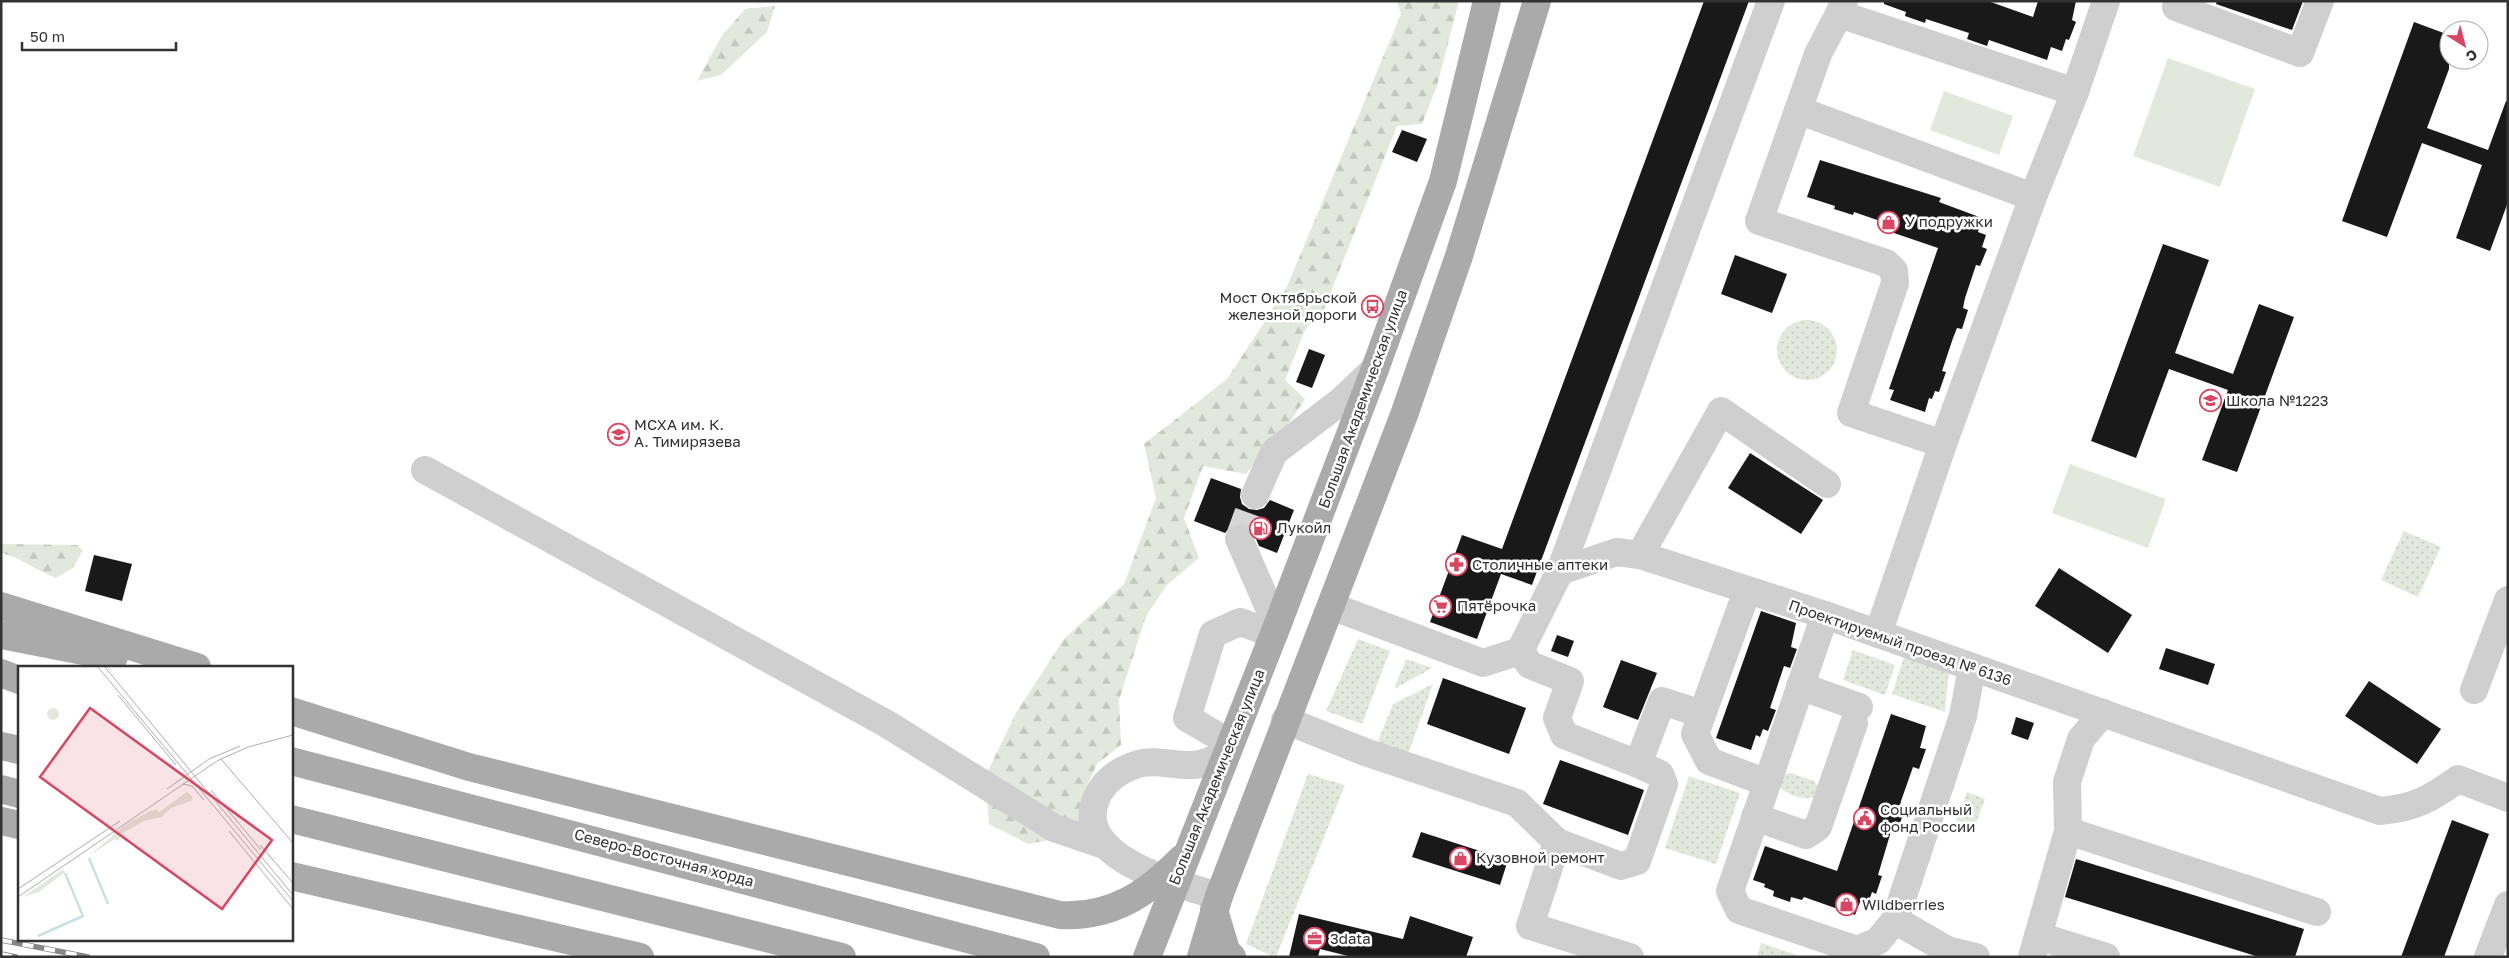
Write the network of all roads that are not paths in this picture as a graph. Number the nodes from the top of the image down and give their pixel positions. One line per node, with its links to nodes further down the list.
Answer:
1 (1488, 1): 11 (main road, Большая Академическая улица)
2 (1537, 1): 22 (main road)
3 (1771, 1): 18 (street)
4 (2106, 1): 8 (street)
5 (2178, 1): 6 (street)
6 (2320, 1)
7 (1842, 8): 8 (street); 9 (street)
8 (2075, 92): 10 (street)
9 (1798, 110): 10 (street); 12 (street)
10 (2033, 197): 12 (street)
11 (1376, 368): 15 (street); 24 (main road, Большая Академическая улица)
12 (1943, 444): 25 (street)
13 (425, 470): 56 (street)
14 (1828, 484): 17 (street)
15 (1255, 495)
16 (1239, 538): 24 (street)
17 (1640, 555): 18 (street, Проектируемый проезд № 6136); 19 (street, Проектируемый проезд № 6136)
18 (1560, 570): 27 (street)
19 (1747, 591): 23 (street, Проектируемый проезд № 6136); 40 (street)
20 (2508, 600): 35 (street)
21 (1, 606): 29 (main road)
22 (1331, 606): 27 (street); 41 (main road)
23 (1825, 615): 25 (street, Проектируемый проезд № 6136); 33 (street)
24 (1276, 630): 42 (main road, Большая Академическая улица); 42 (street)
25 (1878, 634): 30 (street, Проектируемый проезд № 6136)
26 (1, 635): 28 (main road)
27 (1520, 651): 44 (street)
28 (149, 666)
29 (194, 666)
30 (1972, 668): 39 (street, Проектируемый проезд № 6136); 62 (street)
31 (1, 673): 32 (main road)
32 (18, 680)
33 (1800, 686): 46 (street); 50 (street)
34 (1, 687): 36 (main road)
35 (2474, 690)
36 (18, 691)
37 (292, 702): 45 (main road)
38 (292, 711): 45 (main road)
39 (2103, 713): 49 (street, Проектируемый проезд № 6136); 54 (street)
40 (1702, 714): 44 (street); 46 (street)
41 (1285, 720): 55 (street); 59 (main road)
42 (1229, 747): 56 (street); 58 (main road, Большая Академическая улица)
43 (292, 761): 67 (main road, Северо-Восточная хорда)
44 (1638, 764): 55 (street)
45 (469, 767): 58 (main road)
46 (1767, 783): 50 (street)
47 (1, 789): 48 (main road)
48 (18, 794)
49 (2508, 798)
50 (1755, 817): 62 (street)
51 (292, 819): 66 (main road)
52 (1, 821): 53 (main road)
53 (18, 824)
54 (2068, 831): 61 (street); 63 (street)
55 (1557, 842): 71 (street)
56 (1107, 846): 58 (street)
57 (292, 876): 65 (main road)
58 (1169, 881): 59 (street); 68 (main road, Большая Академическая улица)
59 (1217, 903): 69 (main road); 70 (main road)
60 (2508, 905): 74 (street)
61 (2317, 912)
62 (1895, 920): 64 (street)
63 (2035, 946): 73 (street)
64 (1946, 953): 72 (street)
65 (640, 957)
66 (842, 957)
67 (1036, 957)
68 (1147, 957)
69 (1201, 957)
70 (1232, 957)
71 (1630, 957)
72 (1976, 957)
73 (2106, 957)
74 (2488, 957)

